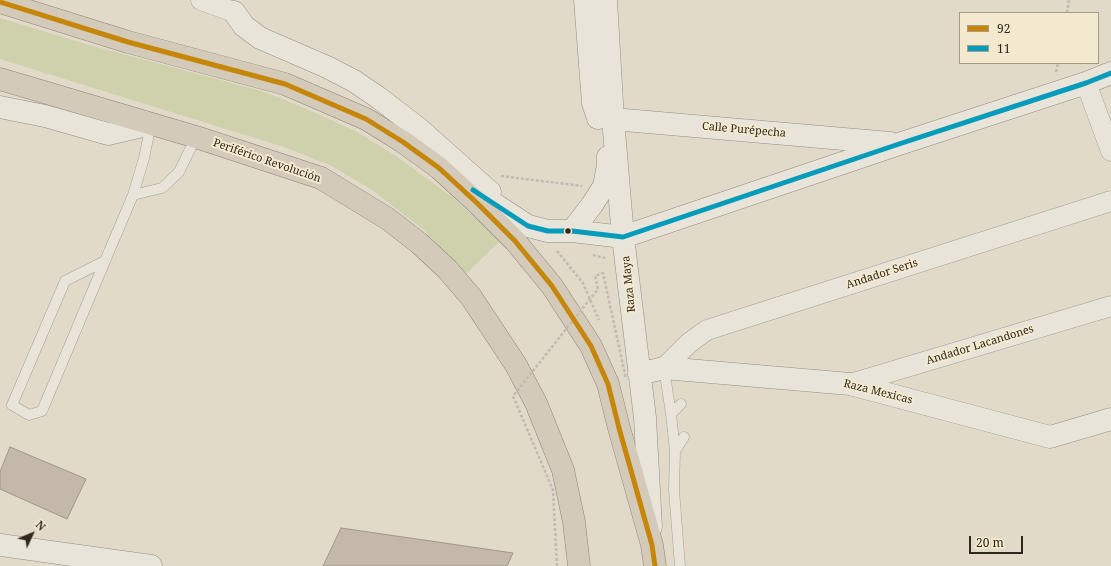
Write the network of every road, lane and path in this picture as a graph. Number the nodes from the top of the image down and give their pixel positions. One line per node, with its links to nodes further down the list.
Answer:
1 (204, 0): 6 (street)
2 (585, 0): 11 (street)
3 (606, 0): 13 (street, Raza Maya)
4 (1070, 0): 7 (path)
5 (0, 2): 18 (highway)
6 (234, 12): 23 (street)
7 (1067, 12)
8 (1111, 73): 10 (street, Calle Purépecha)
9 (0, 79): 14 (highway, Periférico Revolución)
10 (1086, 83): 16 (street, Calle Purépecha); 17 (street)
11 (593, 104): 13 (street); 24 (street)
12 (0, 107): 14 (street)
13 (613, 119): 16 (street, Calle Purépecha); 25 (street, Raza Maya)
14 (151, 124): 15 (highway, Periférico Revolución); 21 (lane)
15 (196, 136): 21 (lane); 43 (highway, Periférico Revolución)
16 (899, 144): 25 (street, Calle Purépecha)
17 (1111, 151)
18 (439, 168): 23 (street); 40 (highway)
19 (494, 175): 20 (path)
20 (586, 187)
21 (133, 195): 28 (lane)
22 (1111, 201): 31 (street, Andador Seris)
23 (528, 226): 24 (street)
24 (572, 231): 25 (street)
25 (623, 237): 32 (street, Raza Maya)
26 (586, 253): 27 (path)
27 (607, 259)
28 (105, 261): 28 (lane)
29 (1111, 306): 33 (street, Andador Lacandones)
30 (616, 312): 32 (path)
31 (664, 368): 32 (street, Raza Mexicas); 33 (street, Raza Mexicas); 35 (lane)
32 (632, 376): 40 (street, Raza Maya); 42 (path, bridge)
33 (850, 384): 36 (street, Raza Mexicas)
34 (681, 404): 35 (lane)
35 (671, 414): 38 (lane)
36 (1111, 419)
37 (684, 437): 38 (lane)
38 (675, 451): 45 (lane)
39 (0, 545): 41 (street)
40 (652, 545): 44 (highway)
41 (151, 566)
42 (557, 566)
43 (580, 566)
44 (654, 566)
45 (680, 566)

